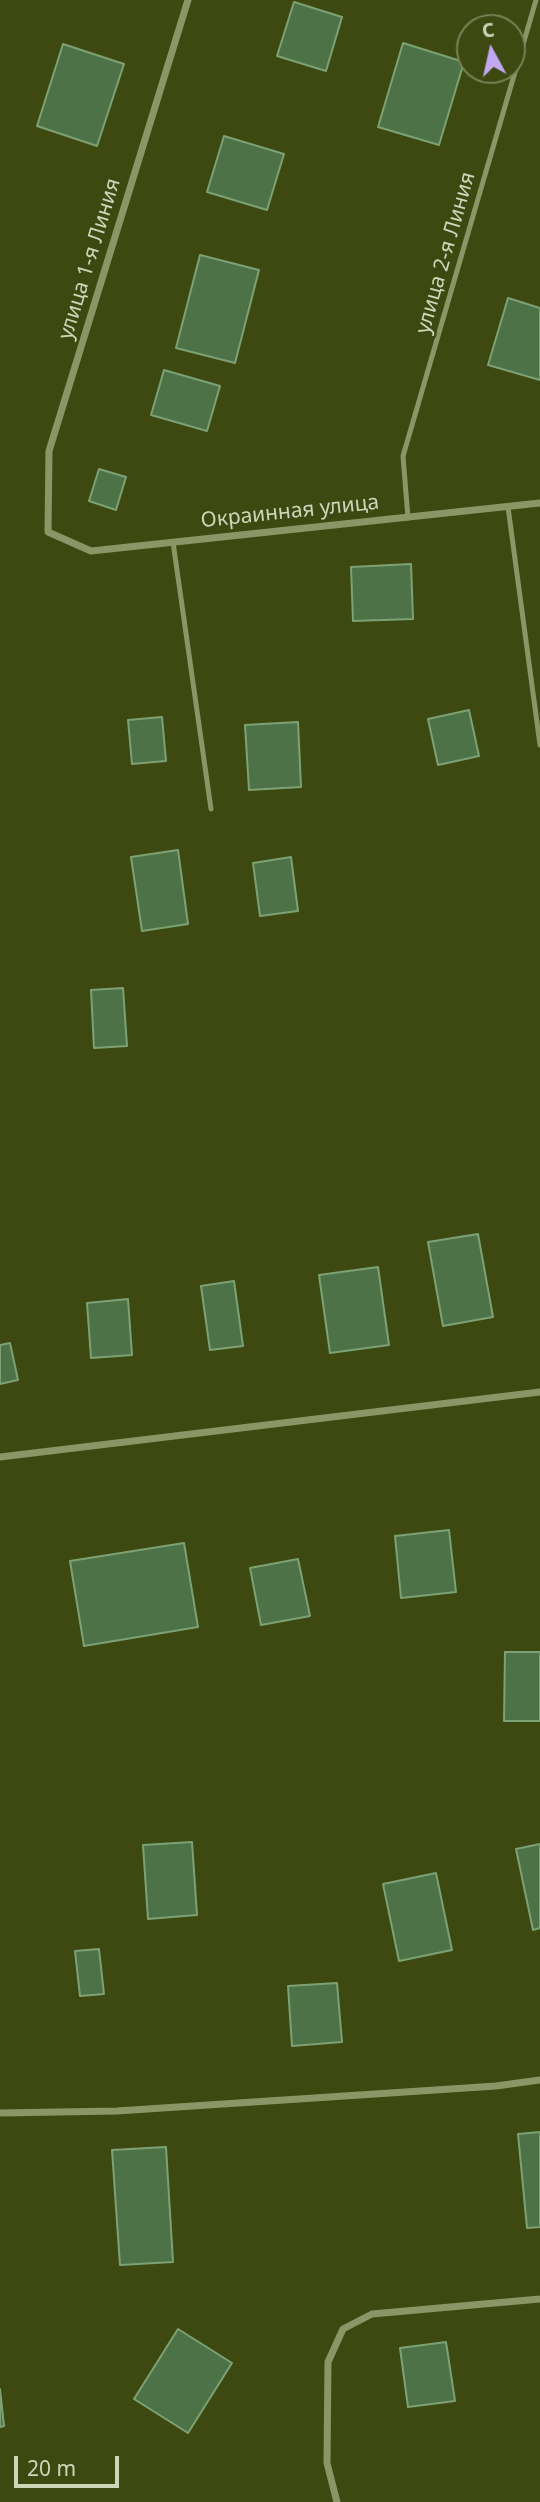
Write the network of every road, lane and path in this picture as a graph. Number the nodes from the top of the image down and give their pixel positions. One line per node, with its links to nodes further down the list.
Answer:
1 (188, 0): 6 (street, улица 1-я Линия)
2 (536, 0): 5 (lane, улица 2-я Линия)
3 (540, 503): 4 (street, Окраинная улица)
4 (508, 507): 5 (street, Окраинная улица); 8 (lane)
5 (408, 518): 7 (street, Окраинная улица)
6 (48, 533): 7 (street, Окраинная улица)
7 (173, 542): 9 (lane)
8 (540, 744)
9 (211, 809)
10 (540, 1392): 11 (street)
11 (0, 1457)
12 (540, 2080): 13 (street)
13 (0, 2113)
14 (540, 2299): 15 (street)
15 (337, 2502)

